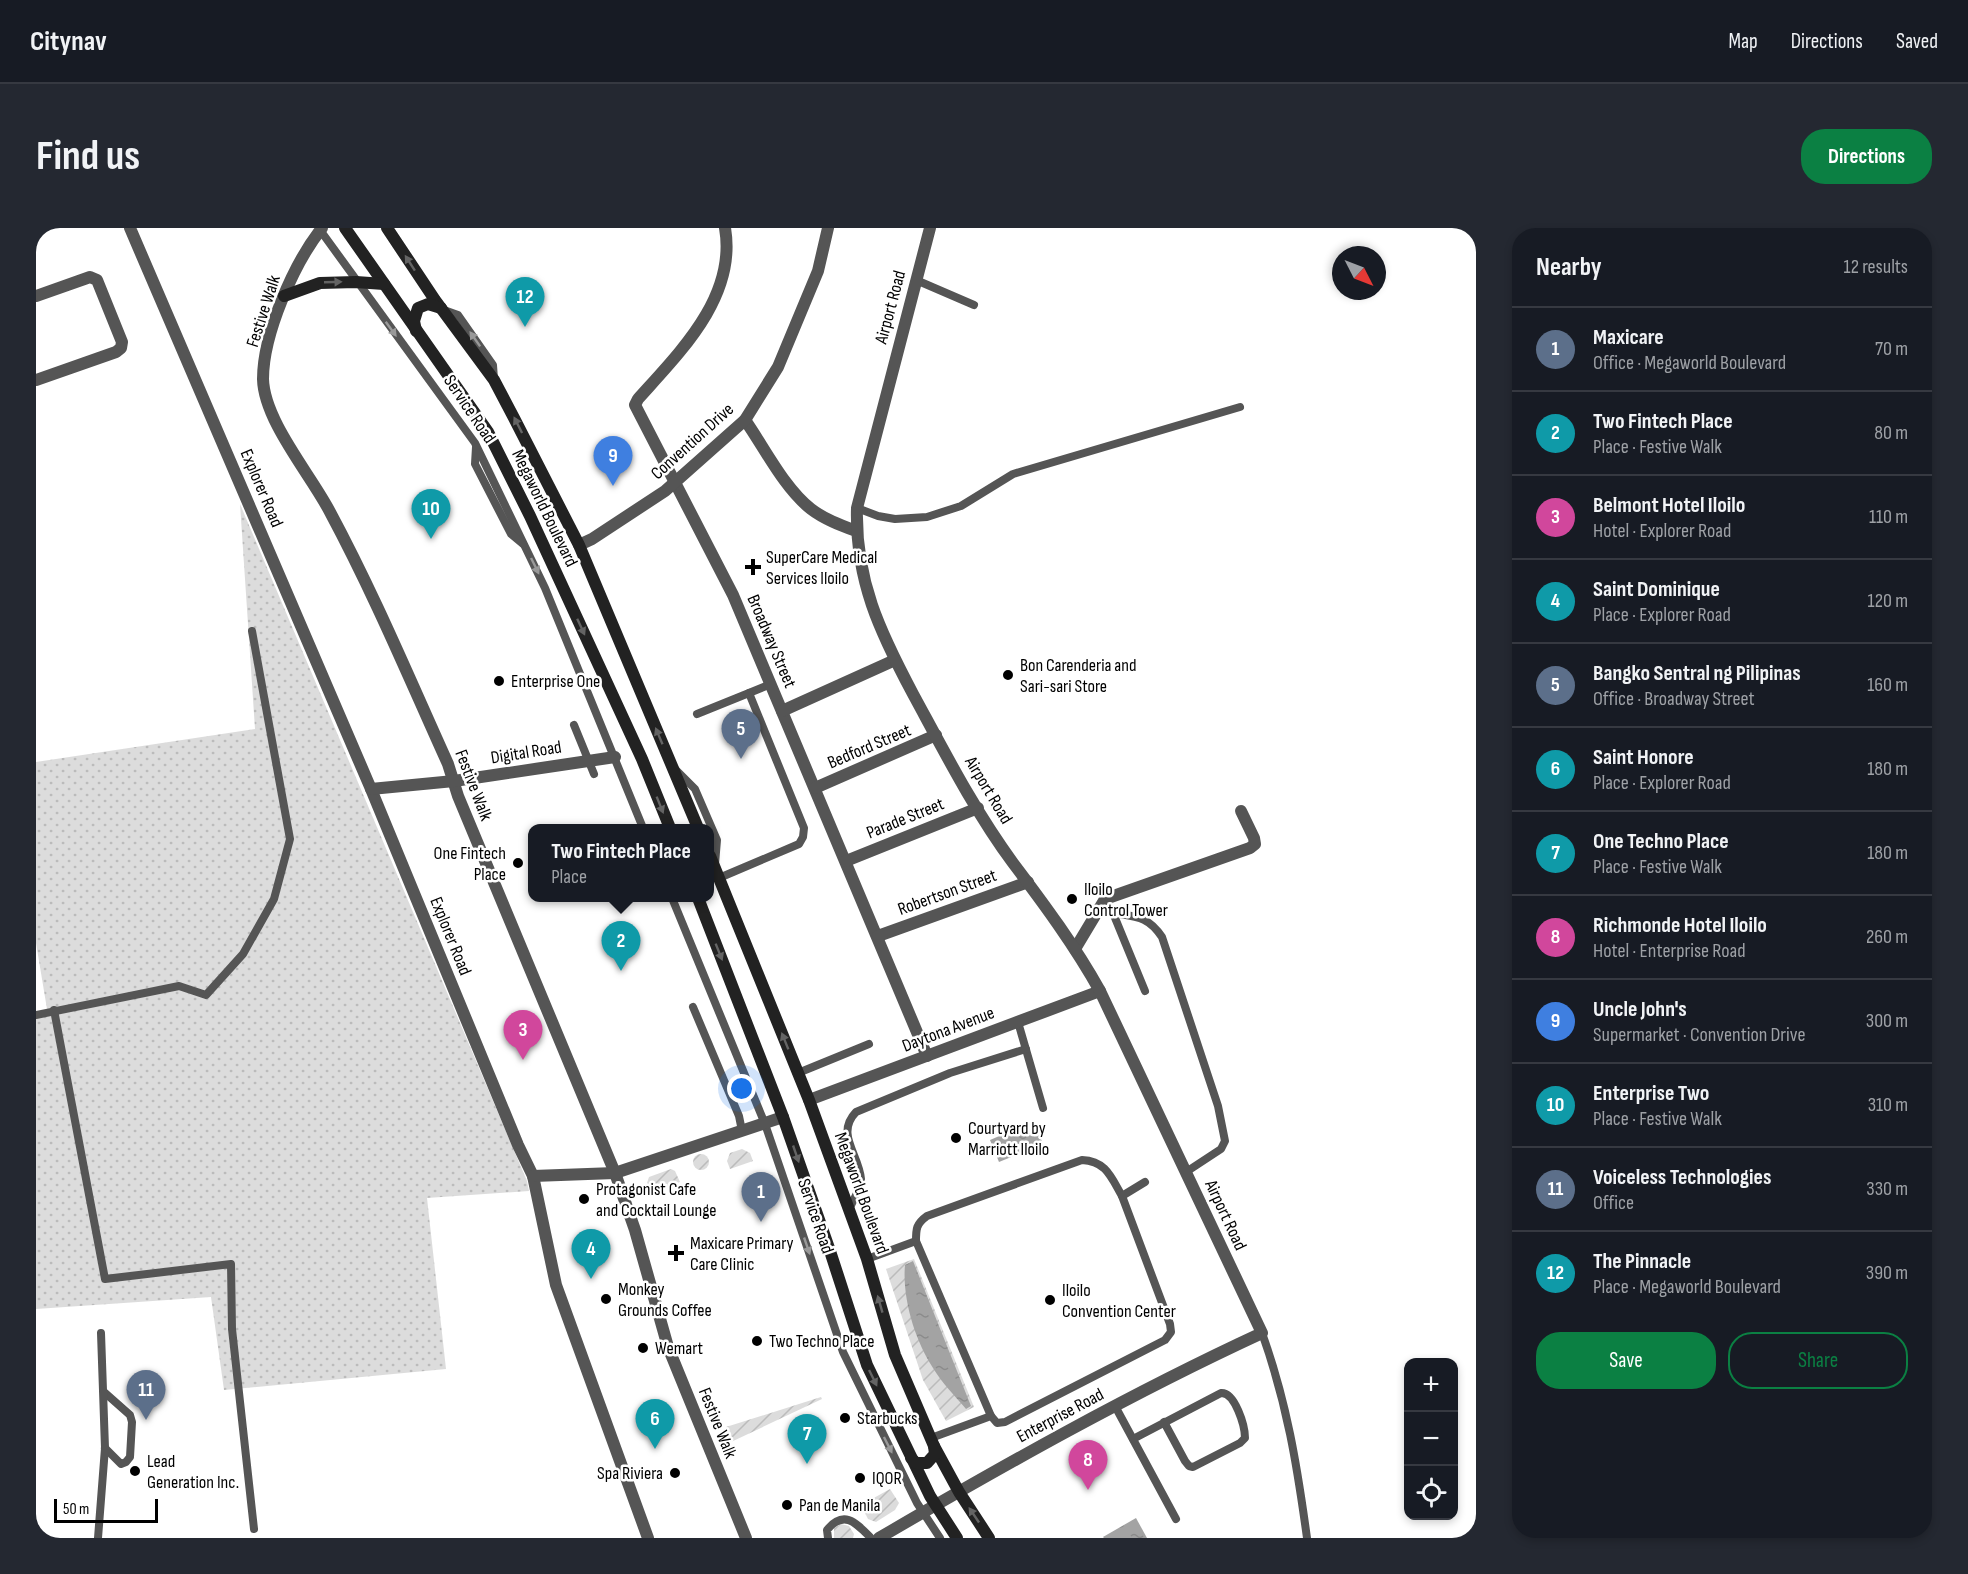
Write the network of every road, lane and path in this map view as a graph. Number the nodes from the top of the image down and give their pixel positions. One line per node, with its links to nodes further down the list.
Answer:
1 (130, 228): 37 (street, Explorer Road)
2 (345, 228): 10 (main road, Megaworld Boulevard)
3 (387, 228): 14 (main road, Megaworld Boulevard, one-way to 3)
4 (725, 228): 19 (street, Broadway Street)
5 (828, 228): 18 (street, Convention Drive)
6 (930, 228): 8 (street, Airport Road)
7 (320, 229): 9 (lane, Service Road); 12 (street, Festive Walk)
8 (916, 280): 13 (lane); 20 (street, Airport Road)
9 (356, 282): 10 (main road); 12 (main road, one-way to 9); 31 (lane, Service Road, one-way to 31)
10 (384, 284): 15 (main road, Megaworld Boulevard)
11 (36, 296): 16 (street)
12 (284, 296): 35 (street, Festive Walk)
13 (974, 305)
14 (442, 309): 15 (main road); 22 (main road, Megaworld Boulevard, one-way to 14)
15 (416, 331): 41 (main road, Megaworld Boulevard, one-way to 41)
16 (36, 380)
17 (1239, 407): 20 (lane)
18 (745, 420): 19 (street, Convention Drive); 21 (street)
19 (676, 482): 22 (street, Convention Drive); 25 (street, Broadway Street)
20 (857, 508): 21 (street, Airport Road)
21 (856, 531): 24 (street, Airport Road)
22 (579, 545): 33 (main road, Megaworld Boulevard, one-way to 22)
23 (252, 631): 58 (lane)
24 (895, 660): 27 (street); 30 (street, Airport Road)
25 (771, 684): 26 (lane); 27 (street, Broadway Street)
26 (749, 693): 28 (lane); 47 (lane)
27 (782, 711): 36 (street, Broadway Street)
28 (697, 714)
29 (574, 725): 32 (lane)
30 (936, 735): 36 (street, Bedford Street); 38 (street, Airport Road)
31 (615, 757): 32 (street, Digital Road); 40 (lane, Service Road)
32 (588, 760): 34 (lane); 35 (street, Digital Road)
33 (670, 763): 42 (main road, Megaworld Boulevard); 43 (lane)
34 (594, 774)
35 (454, 781): 37 (street, Digital Road); 71 (street, Festive Walk)
36 (815, 788): 45 (street, Broadway Street)
37 (371, 789): 72 (street, Explorer Road)
38 (978, 808): 45 (street, Parade Street); 48 (street, Airport Road)
39 (1241, 811): 49 (street)
40 (641, 824)
41 (668, 824)
42 (696, 824)
43 (710, 824)
44 (714, 833): 47 (lane)
45 (846, 861): 53 (street, Broadway Street)
46 (714, 865): 47 (main road, Megaworld Boulevard)
47 (717, 873): 64 (main road, Megaworld Boulevard, one-way to 47)
48 (1028, 882): 53 (street, Robertson Street); 54 (street, Airport Road)
49 (1105, 899): 52 (lane); 54 (street)
50 (674, 902): 68 (lane, Service Road)
51 (700, 902): 67 (main road, one-way to 67)
52 (1113, 913): 56 (lane); 70 (lane)
53 (878, 936): 63 (street, Broadway Street)
54 (1075, 949): 55 (street, Airport Road)
55 (1100, 991): 60 (street, Daytona Avenue); 70 (street, Airport Road)
56 (1145, 991)
57 (693, 1007): 69 (lane)
58 (54, 1010): 59 (lane); 92 (lane)
59 (36, 1015)
60 (1018, 1022): 62 (lane); 63 (street, Daytona Avenue)
61 (869, 1044): 64 (lane)
62 (1026, 1049): 66 (lane); 75 (lane)
63 (927, 1056): 65 (street, Daytona Avenue)
64 (798, 1073): 65 (main road, Megaworld Boulevard)
65 (809, 1101): 75 (main road, Megaworld Boulevard)
66 (1043, 1108)
67 (783, 1117): 68 (street); 87 (main road, one-way to 87)
68 (765, 1124): 69 (street); 90 (lane, Service Road, one-way to 90)
69 (742, 1131): 71 (street)
70 (1186, 1172): 79 (street, Airport Road)
71 (615, 1173): 72 (street); 95 (street, Festive Walk)
72 (533, 1176): 94 (street, Explorer Road)
73 (1145, 1182): 74 (lane)
74 (1122, 1196): 76 (lane); 82 (lane)
75 (848, 1211): 77 (main road, Megaworld Boulevard)
76 (916, 1241): 77 (lane); 82 (lane)
77 (867, 1258): 85 (main road, Megaworld Boulevard, one-way to 77)
78 (101, 1333): 80 (lane)
79 (1262, 1334): 81 (street, Enterprise Road); 102 (lane)
80 (104, 1392): 86 (lane); 86 (lane)
81 (1115, 1406): 84 (lane); 88 (street, Enterprise Road)
82 (991, 1416): 85 (lane)
83 (1164, 1422): 83 (lane); 84 (lane)
84 (1133, 1439): 91 (lane)
85 (932, 1442): 87 (main road); 88 (main road, Megaworld Boulevard)
86 (105, 1448): 93 (lane)
87 (911, 1458): 89 (main road)
88 (959, 1492): 89 (street, Enterprise Road); 101 (main road, Megaworld Boulevard, one-way to 88)
89 (935, 1506): 90 (street, Enterprise Road); 100 (main road)
90 (923, 1513): 98 (street, Enterprise Road); 99 (lane, Service Road)
91 (1176, 1519)
92 (254, 1529)
93 (98, 1538)
94 (648, 1538)
95 (746, 1538)
96 (828, 1538): 97 (lane)
97 (871, 1538)
98 (879, 1538)
99 (940, 1538)
100 (957, 1538)
101 (989, 1538)
102 (1307, 1538)

